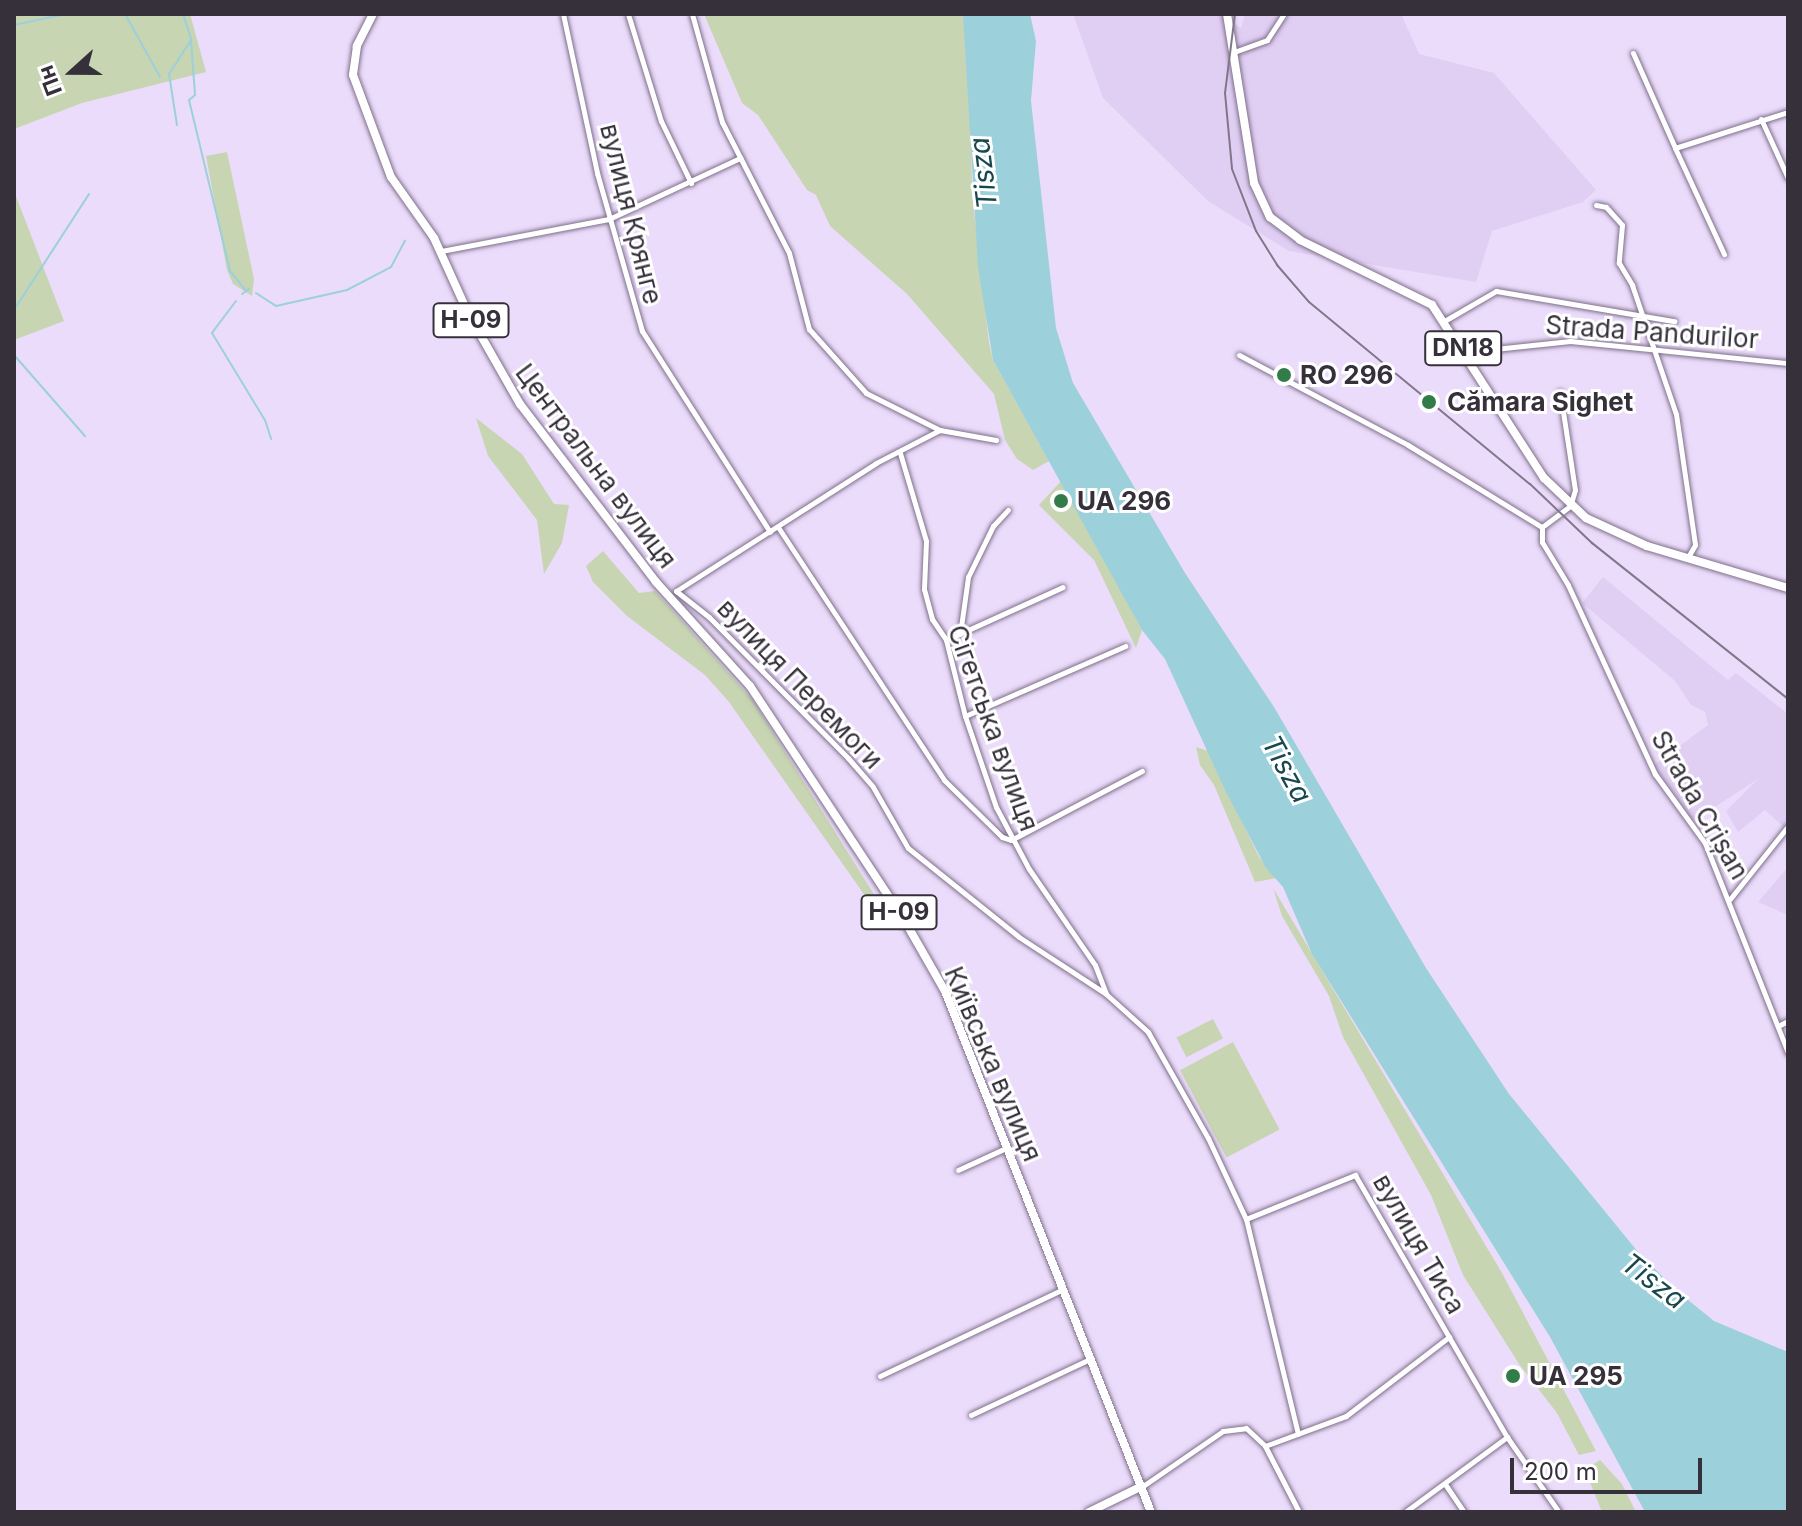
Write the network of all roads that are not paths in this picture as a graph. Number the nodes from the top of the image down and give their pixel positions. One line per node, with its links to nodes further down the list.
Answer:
1 (373, 14): 17 (main road, Центральна вулиця / Н-09)
2 (563, 14): 16 (street, вулиця Крянге)
3 (628, 14): 14 (street)
4 (692, 14): 12 (street)
5 (1227, 14): 7 (main road, DN18)
6 (1284, 14): 7 (street)
7 (1233, 53): 20 (main road, DN18)
8 (1633, 53): 11 (street)
9 (1788, 112): 10 (street)
10 (1761, 119): 11 (street); 13 (street)
11 (1675, 148): 18 (street)
12 (740, 158): 14 (street); 27 (street)
13 (1788, 178)
14 (691, 183): 16 (street)
15 (1596, 205): 19 (street)
16 (609, 219): 17 (street); 34 (street, вулиця Крянге)
17 (441, 251): 38 (main road, Центральна вулиця / Н-09)
18 (1724, 254)
19 (1640, 317): 20 (street); 21 (street); 22 (street)
20 (1446, 320): 23 (main road, DN18)
21 (1674, 321)
22 (1654, 349): 23 (street, Strada Pandurilor); 25 (street, Strada Pandurilor); 35 (street)
23 (1466, 352): 30 (main road, DN18)
24 (1239, 355): 33 (street)
25 (1788, 363)
26 (1560, 392): 30 (street)
27 (940, 430): 28 (street); 29 (street)
28 (996, 440)
29 (900, 453): 32 (street); 40 (street, Сігетська вулиця)
30 (1570, 506): 33 (street); 35 (main road, DN18)
31 (1008, 510): 39 (street)
32 (778, 527): 34 (street); 45 (street)
33 (1542, 527): 46 (street, Strada Crișan)
34 (770, 532): 38 (street)
35 (1688, 557): 37 (main road, DN18)
36 (1063, 587): 39 (street)
37 (1788, 588)
38 (672, 594): 47 (street, вулиця Перемоги); 51 (main road, Київська вулиця / Н-09)
39 (960, 634): 40 (street)
40 (946, 640): 42 (street, Сігетська вулиця)
41 (1125, 646): 42 (street)
42 (965, 716): 45 (street, Сігетська вулиця)
43 (1142, 771): 45 (street)
44 (1788, 826): 46 (street)
45 (1011, 840): 47 (street, Сігетська вулиця)
46 (1730, 899): 49 (street, Strada Crișan)
47 (1106, 994): 53 (street)
48 (1788, 1021): 49 (street)
49 (1778, 1026): 50 (street, Strada Crișan)
50 (1788, 1053)
51 (1007, 1148): 52 (street); 54 (main road, Київська вулиця / Н-09)
52 (958, 1170)
53 (1246, 1219): 55 (street, вулиця Тиса); 59 (street)
54 (1064, 1289): 56 (main road, Київська вулиця / Н-09); 57 (street)
55 (1449, 1337): 59 (street); 60 (street, вулиця Тиса)
56 (1091, 1358): 58 (street); 63 (main road, Київська вулиця / Н-09)
57 (880, 1376)
58 (971, 1415)
59 (1298, 1434): 61 (street)
60 (1507, 1437): 62 (street); 69 (street, вулиця Тиса)
61 (1265, 1446): 63 (street); 66 (street)
62 (1445, 1484): 67 (street); 68 (street)
63 (1142, 1486): 64 (main road); 65 (main road, Київська вулиця / Н-09)
64 (1089, 1512)
65 (1151, 1512)
66 (1299, 1512)
67 (1405, 1512)
68 (1464, 1512)
69 (1559, 1512)

